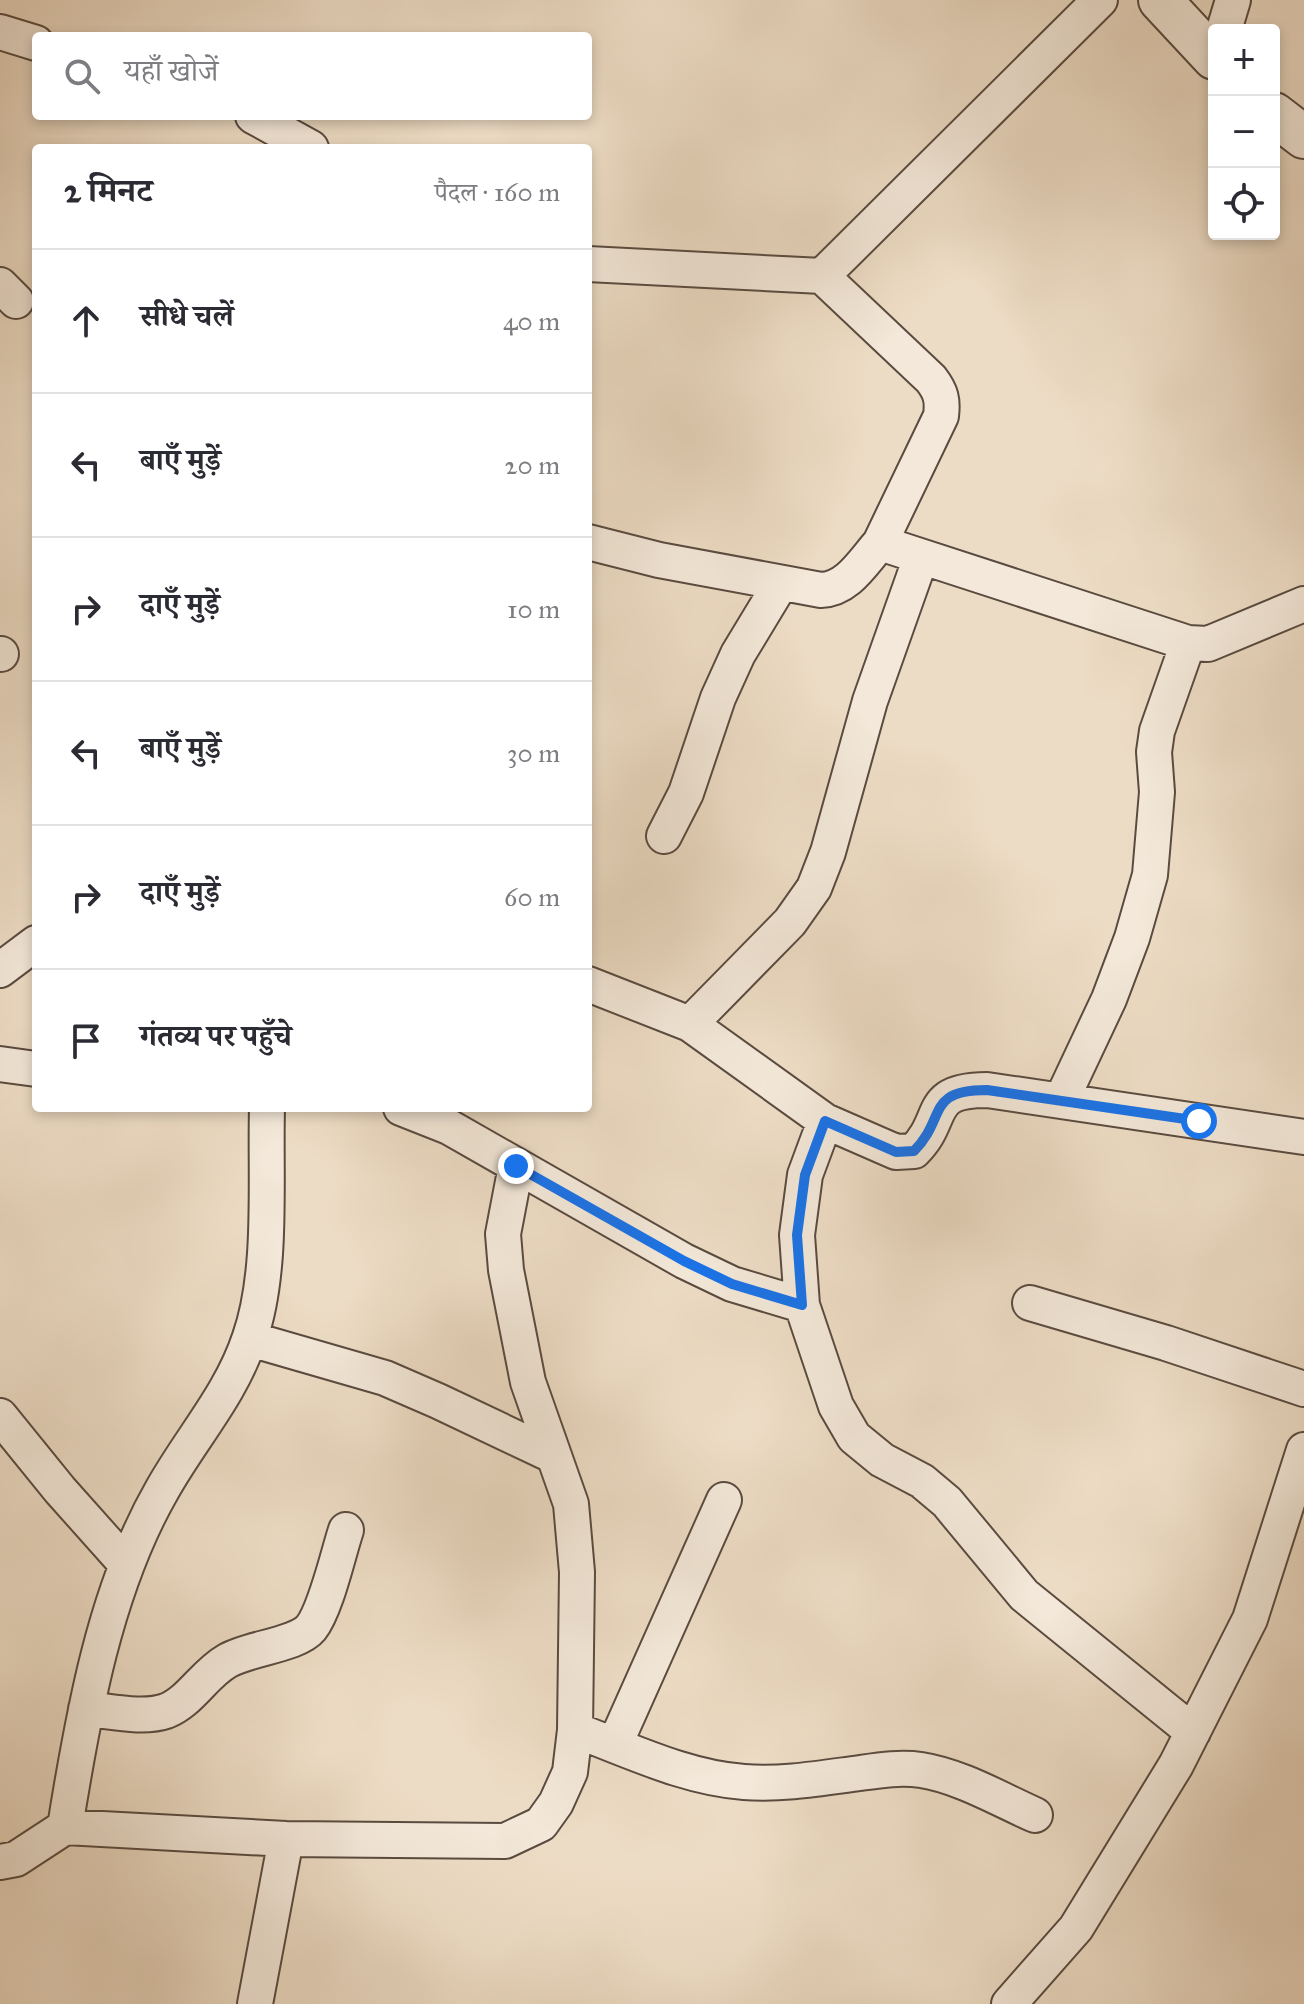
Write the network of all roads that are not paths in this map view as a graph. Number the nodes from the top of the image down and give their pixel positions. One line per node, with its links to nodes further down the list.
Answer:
1 (1100, 0): 13 (street)
2 (1160, 0): 7 (street)
3 (1233, 0): 4 (street)
4 (1226, 24)
5 (0, 32): 6 (street)
6 (32, 42)
7 (1208, 52)
8 (1280, 119): 10 (street)
9 (260, 120): 11 (street)
10 (1304, 137)
11 (304, 144)
12 (592, 264): 13 (street)
13 (822, 276): 15 (street)
14 (592, 543): 17 (street)
15 (880, 543): 16 (street); 17 (street)
16 (921, 557): 19 (street); 24 (street)
17 (781, 583): 20 (street)
18 (1304, 604): 19 (street)
19 (1188, 643): 27 (street)
20 (664, 836)
21 (32, 946): 22 (street)
22 (0, 970)
23 (592, 986): 24 (street)
24 (690, 1024): 30 (street)
25 (0, 1064): 26 (street)
26 (32, 1068)
27 (1061, 1101): 30 (street); 31 (street)
28 (267, 1112): 35 (street)
29 (411, 1112): 32 (street)
30 (825, 1121): 34 (street)
31 (1304, 1137)
32 (516, 1166): 34 (street); 39 (street)
33 (1030, 1303): 36 (street)
34 (802, 1305): 45 (street)
35 (250, 1339): 39 (street); 42 (street)
36 (1304, 1389)
37 (0, 1416): 42 (street)
38 (1304, 1450): 45 (street)
39 (554, 1456): 44 (street)
40 (724, 1500): 46 (street)
41 (346, 1530): 43 (street)
42 (126, 1564): 43 (street)
43 (86, 1709): 48 (street)
44 (575, 1730): 46 (street); 49 (street)
45 (1193, 1732): 52 (street)
46 (615, 1744): 47 (street)
47 (1035, 1815)
48 (65, 1827): 49 (street); 50 (street)
49 (286, 1839): 51 (street)
50 (0, 1862)
51 (255, 2004)
52 (1009, 2004)

